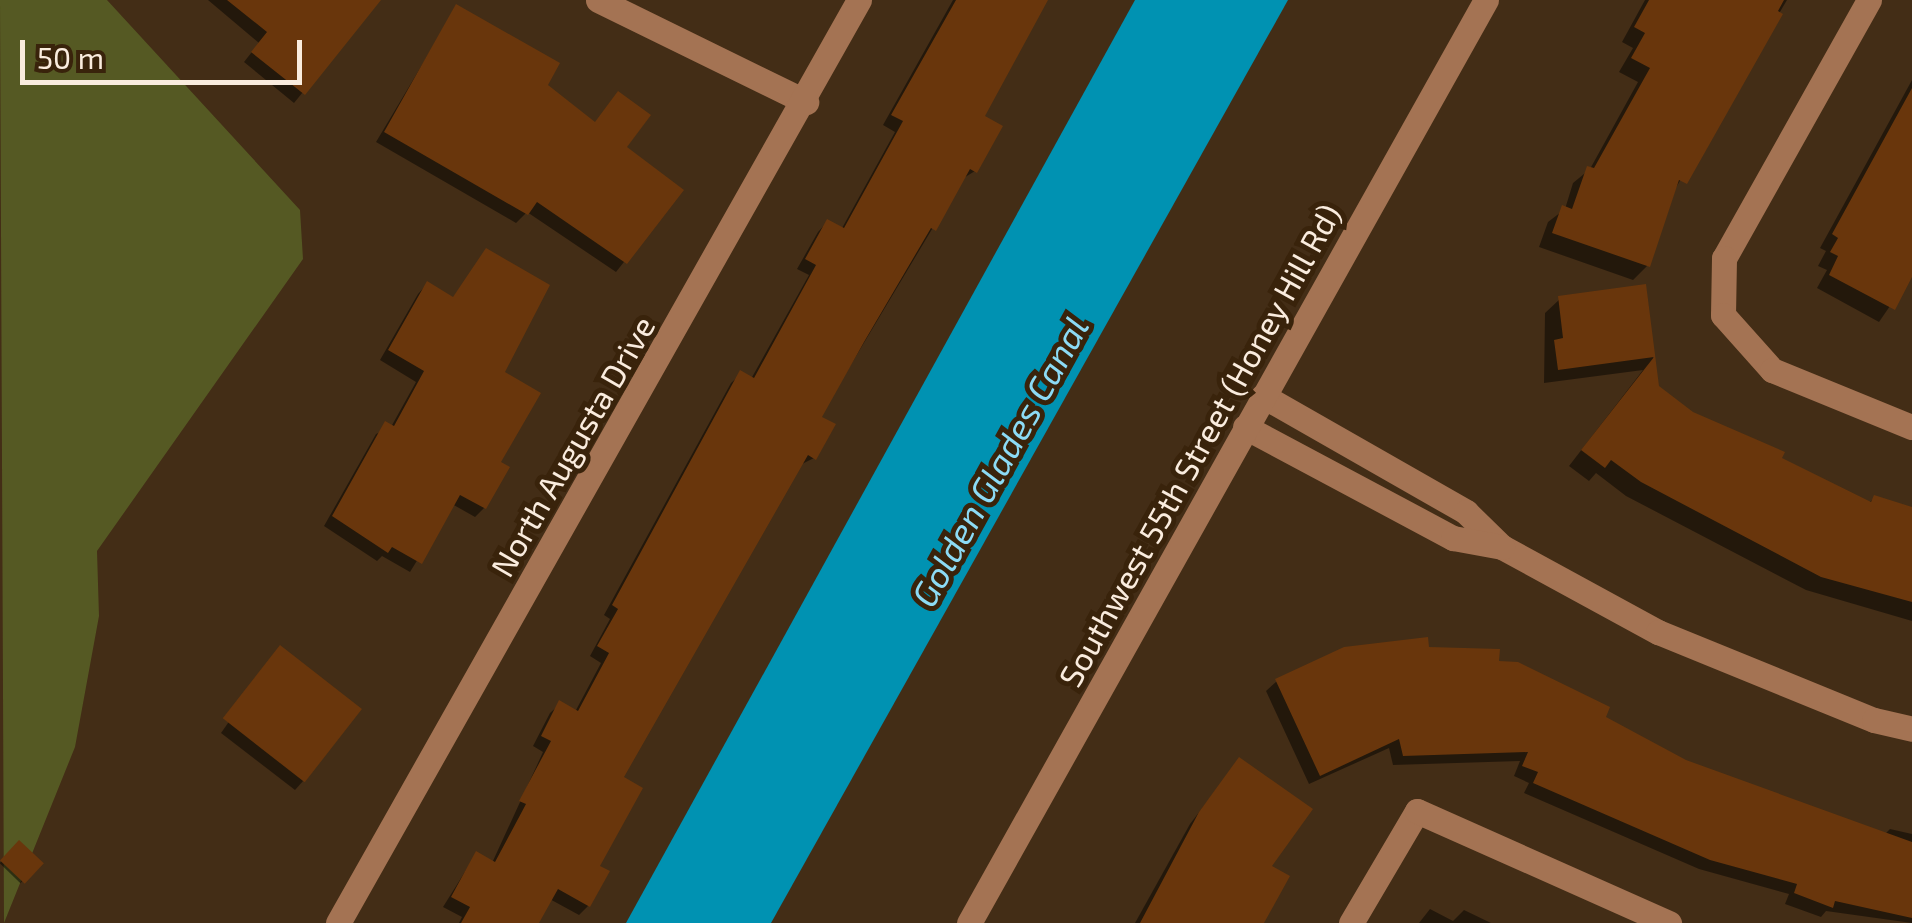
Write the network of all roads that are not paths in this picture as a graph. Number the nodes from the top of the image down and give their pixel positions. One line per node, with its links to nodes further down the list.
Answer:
1 (598, 0): 5 (street)
2 (859, 0): 5 (street, North Augusta Drive)
3 (1486, 0): 6 (street, Southwest 55th Street (Honey Hill Rd))
4 (1868, 0): 8 (street)
5 (806, 102): 11 (street, North Augusta Drive)
6 (1263, 396): 7 (street, Southwest 55th Street (Honey Hill Rd)); 9 (street)
7 (1245, 427): 9 (street); 12 (street, Southwest 55th Street (Honey Hill Rd))
8 (1912, 427)
9 (1502, 548): 10 (street)
10 (1912, 729)
11 (338, 923)
12 (969, 923)
13 (1351, 923): 14 (street)
14 (1669, 923)

